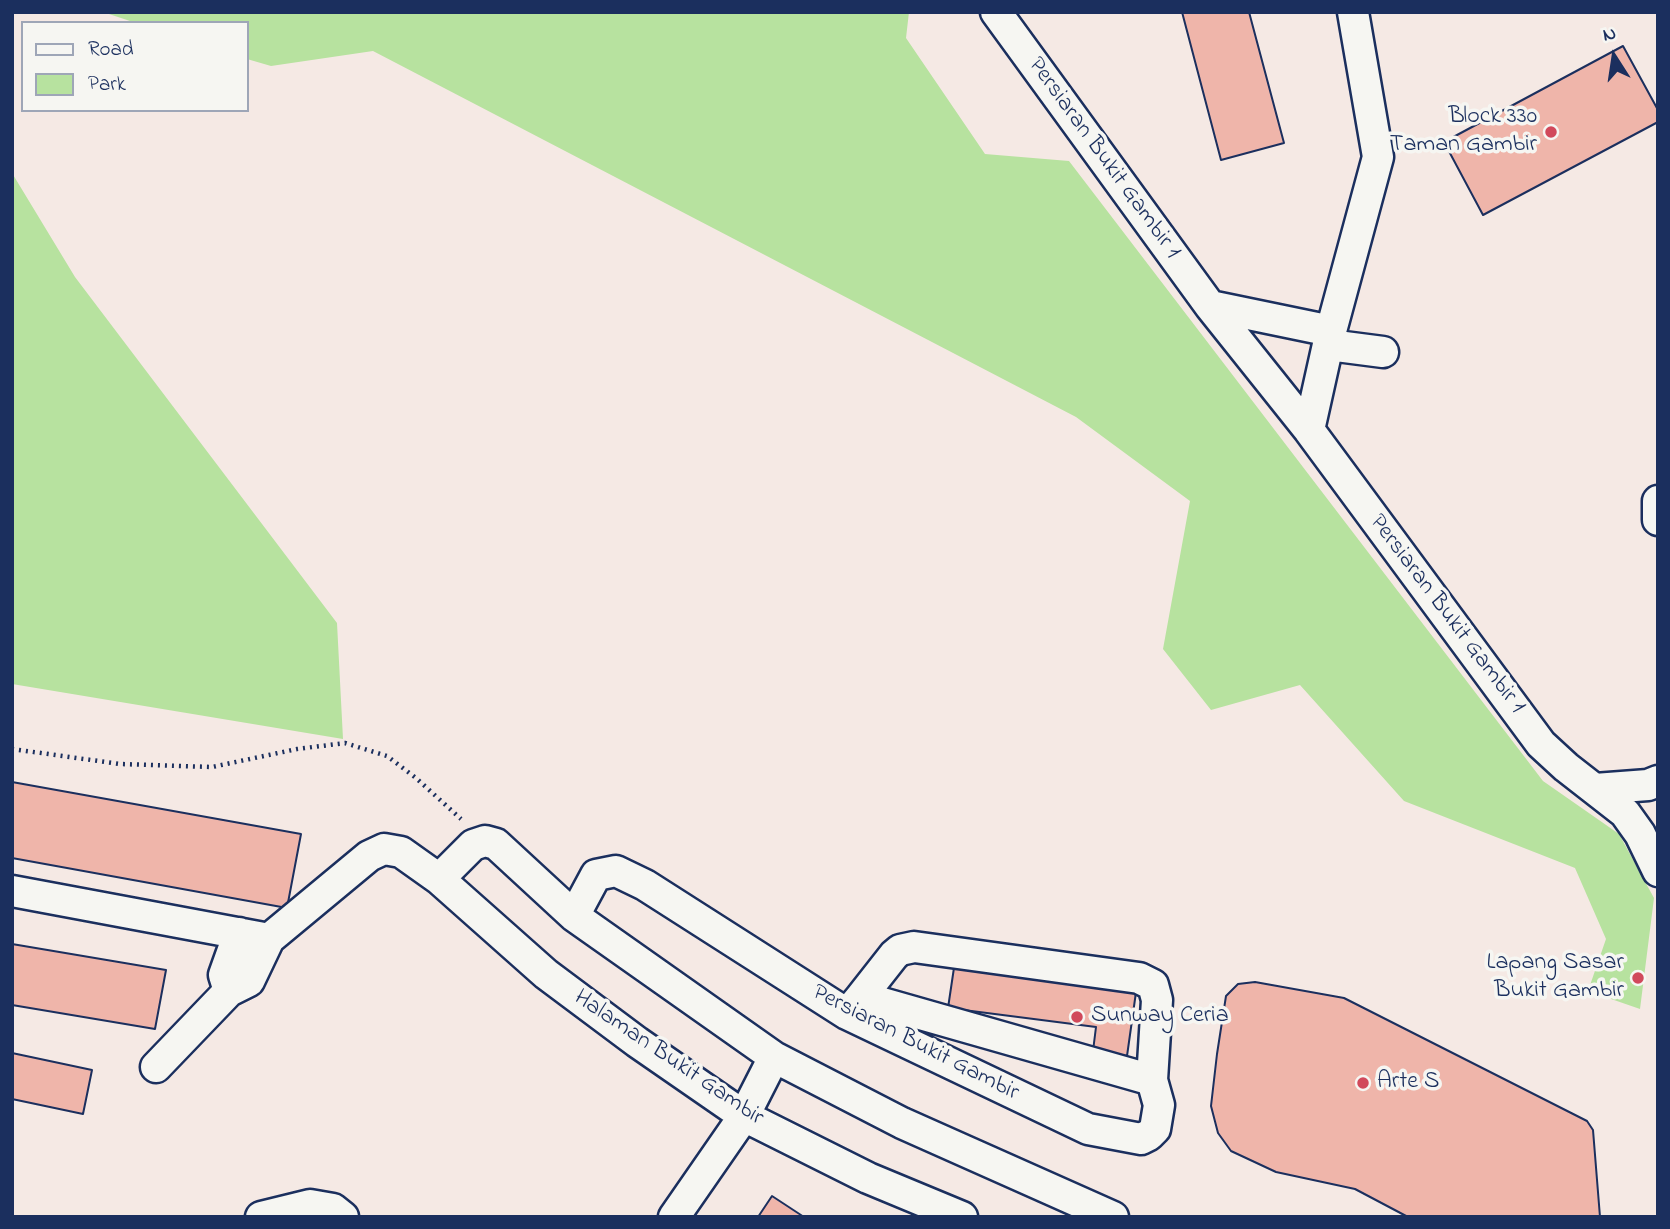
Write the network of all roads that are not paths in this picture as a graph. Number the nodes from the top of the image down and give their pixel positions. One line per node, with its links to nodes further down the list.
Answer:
1 (996, 12): 3 (street, Persiaran Bukit Gambir 1)
2 (1353, 12): 4 (street)
3 (1210, 306): 4 (street); 6 (street, Persiaran Bukit Gambir 1)
4 (1330, 338): 5 (street); 6 (street)
5 (1383, 352)
6 (1309, 430): 10 (street, Persiaran Bukit Gambir 1)
7 (1658, 501): 8 (street)
8 (1658, 520)
9 (1658, 781): 10 (street)
10 (1595, 789): 11 (street, Persiaran Bukit Gambir 1)
11 (1658, 871)
12 (439, 879): 14 (street); 16 (street, Halaman Bukit Gambir); 22 (street, Halaman Bukit Gambir)
13 (12, 891): 15 (street)
14 (574, 916): 18 (street, Persiaran Bukit Gambir); 19 (street)
15 (239, 933): 16 (street); 17 (street)
16 (269, 939): 17 (street)
17 (229, 991): 20 (street)
18 (854, 1006): 21 (street); 21 (street, Persiaran Bukit Gambir); 21 (street, Persiaran Bukit Gambir)
19 (774, 1057): 22 (street); 27 (street)
20 (156, 1068)
21 (1155, 1093)
22 (744, 1116): 25 (street); 26 (street, Halaman Bukit Gambir)
23 (261, 1217): 24 (street)
24 (343, 1217)
25 (674, 1217)
26 (962, 1217)
27 (1113, 1217)

